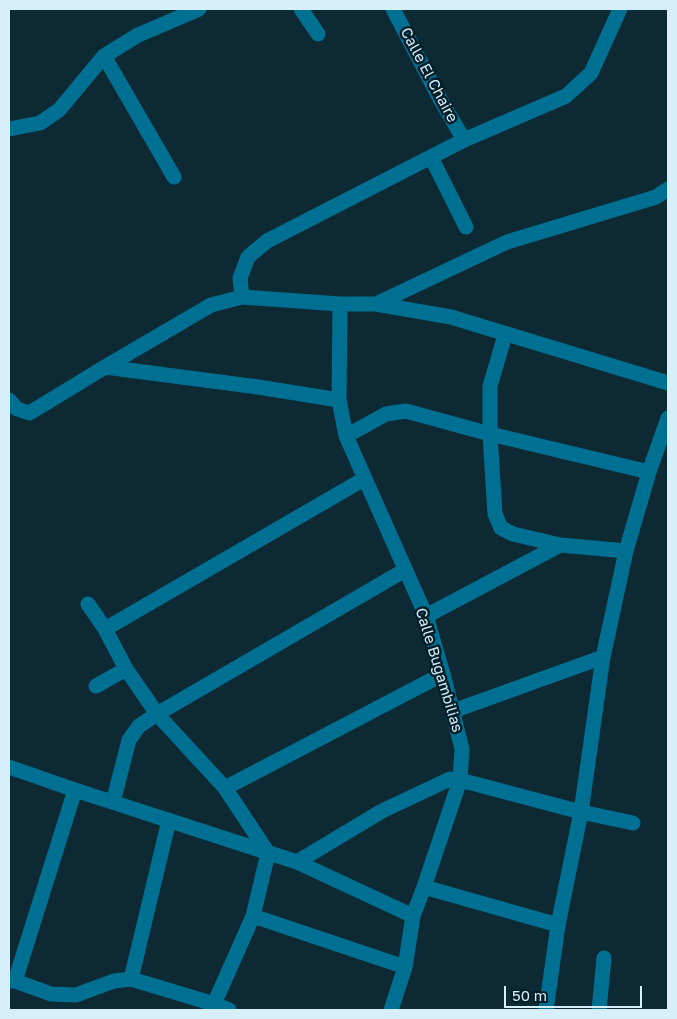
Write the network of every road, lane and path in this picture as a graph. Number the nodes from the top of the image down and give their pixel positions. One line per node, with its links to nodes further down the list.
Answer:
1 (198, 9): 6 (street)
2 (301, 9): 5 (street)
3 (393, 9): 8 (street, Calle El Chaire)
4 (620, 9): 8 (street)
5 (318, 34)
6 (104, 56): 7 (street); 10 (street)
7 (9, 129)
8 (464, 140): 9 (street)
9 (431, 157): 12 (street); 13 (street)
10 (174, 177)
11 (668, 190): 15 (street)
12 (466, 227)
13 (242, 297): 14 (street); 17 (street)
14 (340, 304): 15 (street); 20 (street, Calle Bugambilias)
15 (376, 304): 16 (street)
16 (505, 335): 18 (street); 22 (street)
17 (105, 367): 19 (street); 20 (street)
18 (668, 383)
19 (9, 400)
20 (339, 400): 23 (street, Calle Bugambilias)
21 (668, 418): 24 (street)
22 (490, 434): 23 (street); 24 (street); 26 (street)
23 (346, 436): 25 (street, Calle Bugambilias)
24 (648, 472): 27 (street)
25 (364, 479): 28 (street, Calle Bugambilias); 31 (street)
26 (560, 545): 27 (street); 30 (street)
27 (626, 551): 32 (street)
28 (405, 570): 30 (street, Calle Bugambilias); 37 (street)
29 (88, 604): 31 (street)
30 (426, 616): 34 (street, Calle Bugambilias)
31 (105, 629): 33 (street)
32 (603, 657): 36 (street); 43 (street)
33 (126, 669): 35 (street); 37 (street)
34 (443, 674): 36 (street, Calle Bugambilias); 40 (street)
35 (96, 686)
36 (453, 711): 39 (street, Calle Bugambilias)
37 (157, 714): 40 (street); 42 (street)
38 (9, 768): 41 (street)
39 (460, 780): 43 (street); 47 (street); 48 (street, Calle Bugambilias)
40 (225, 788): 46 (street)
41 (75, 790): 42 (street); 55 (street)
42 (113, 802): 44 (street)
43 (581, 812): 45 (street); 51 (street)
44 (169, 820): 46 (street); 54 (street)
45 (633, 823)
46 (268, 853): 47 (street); 49 (street)
47 (297, 862): 50 (street)
48 (424, 887): 50 (street, Calle Bugambilias); 51 (street)
49 (253, 916): 53 (street); 56 (street)
50 (413, 916): 53 (street, Calle Bugambilias)
51 (558, 925): 59 (street)
52 (604, 958): 60 (street)
53 (405, 967): 58 (street, Calle Bugambilias)
54 (131, 979): 55 (street); 56 (street)
55 (12, 981)
56 (213, 1007): 57 (street)
57 (229, 1010)
58 (391, 1010)
59 (546, 1010)
60 (599, 1010)

